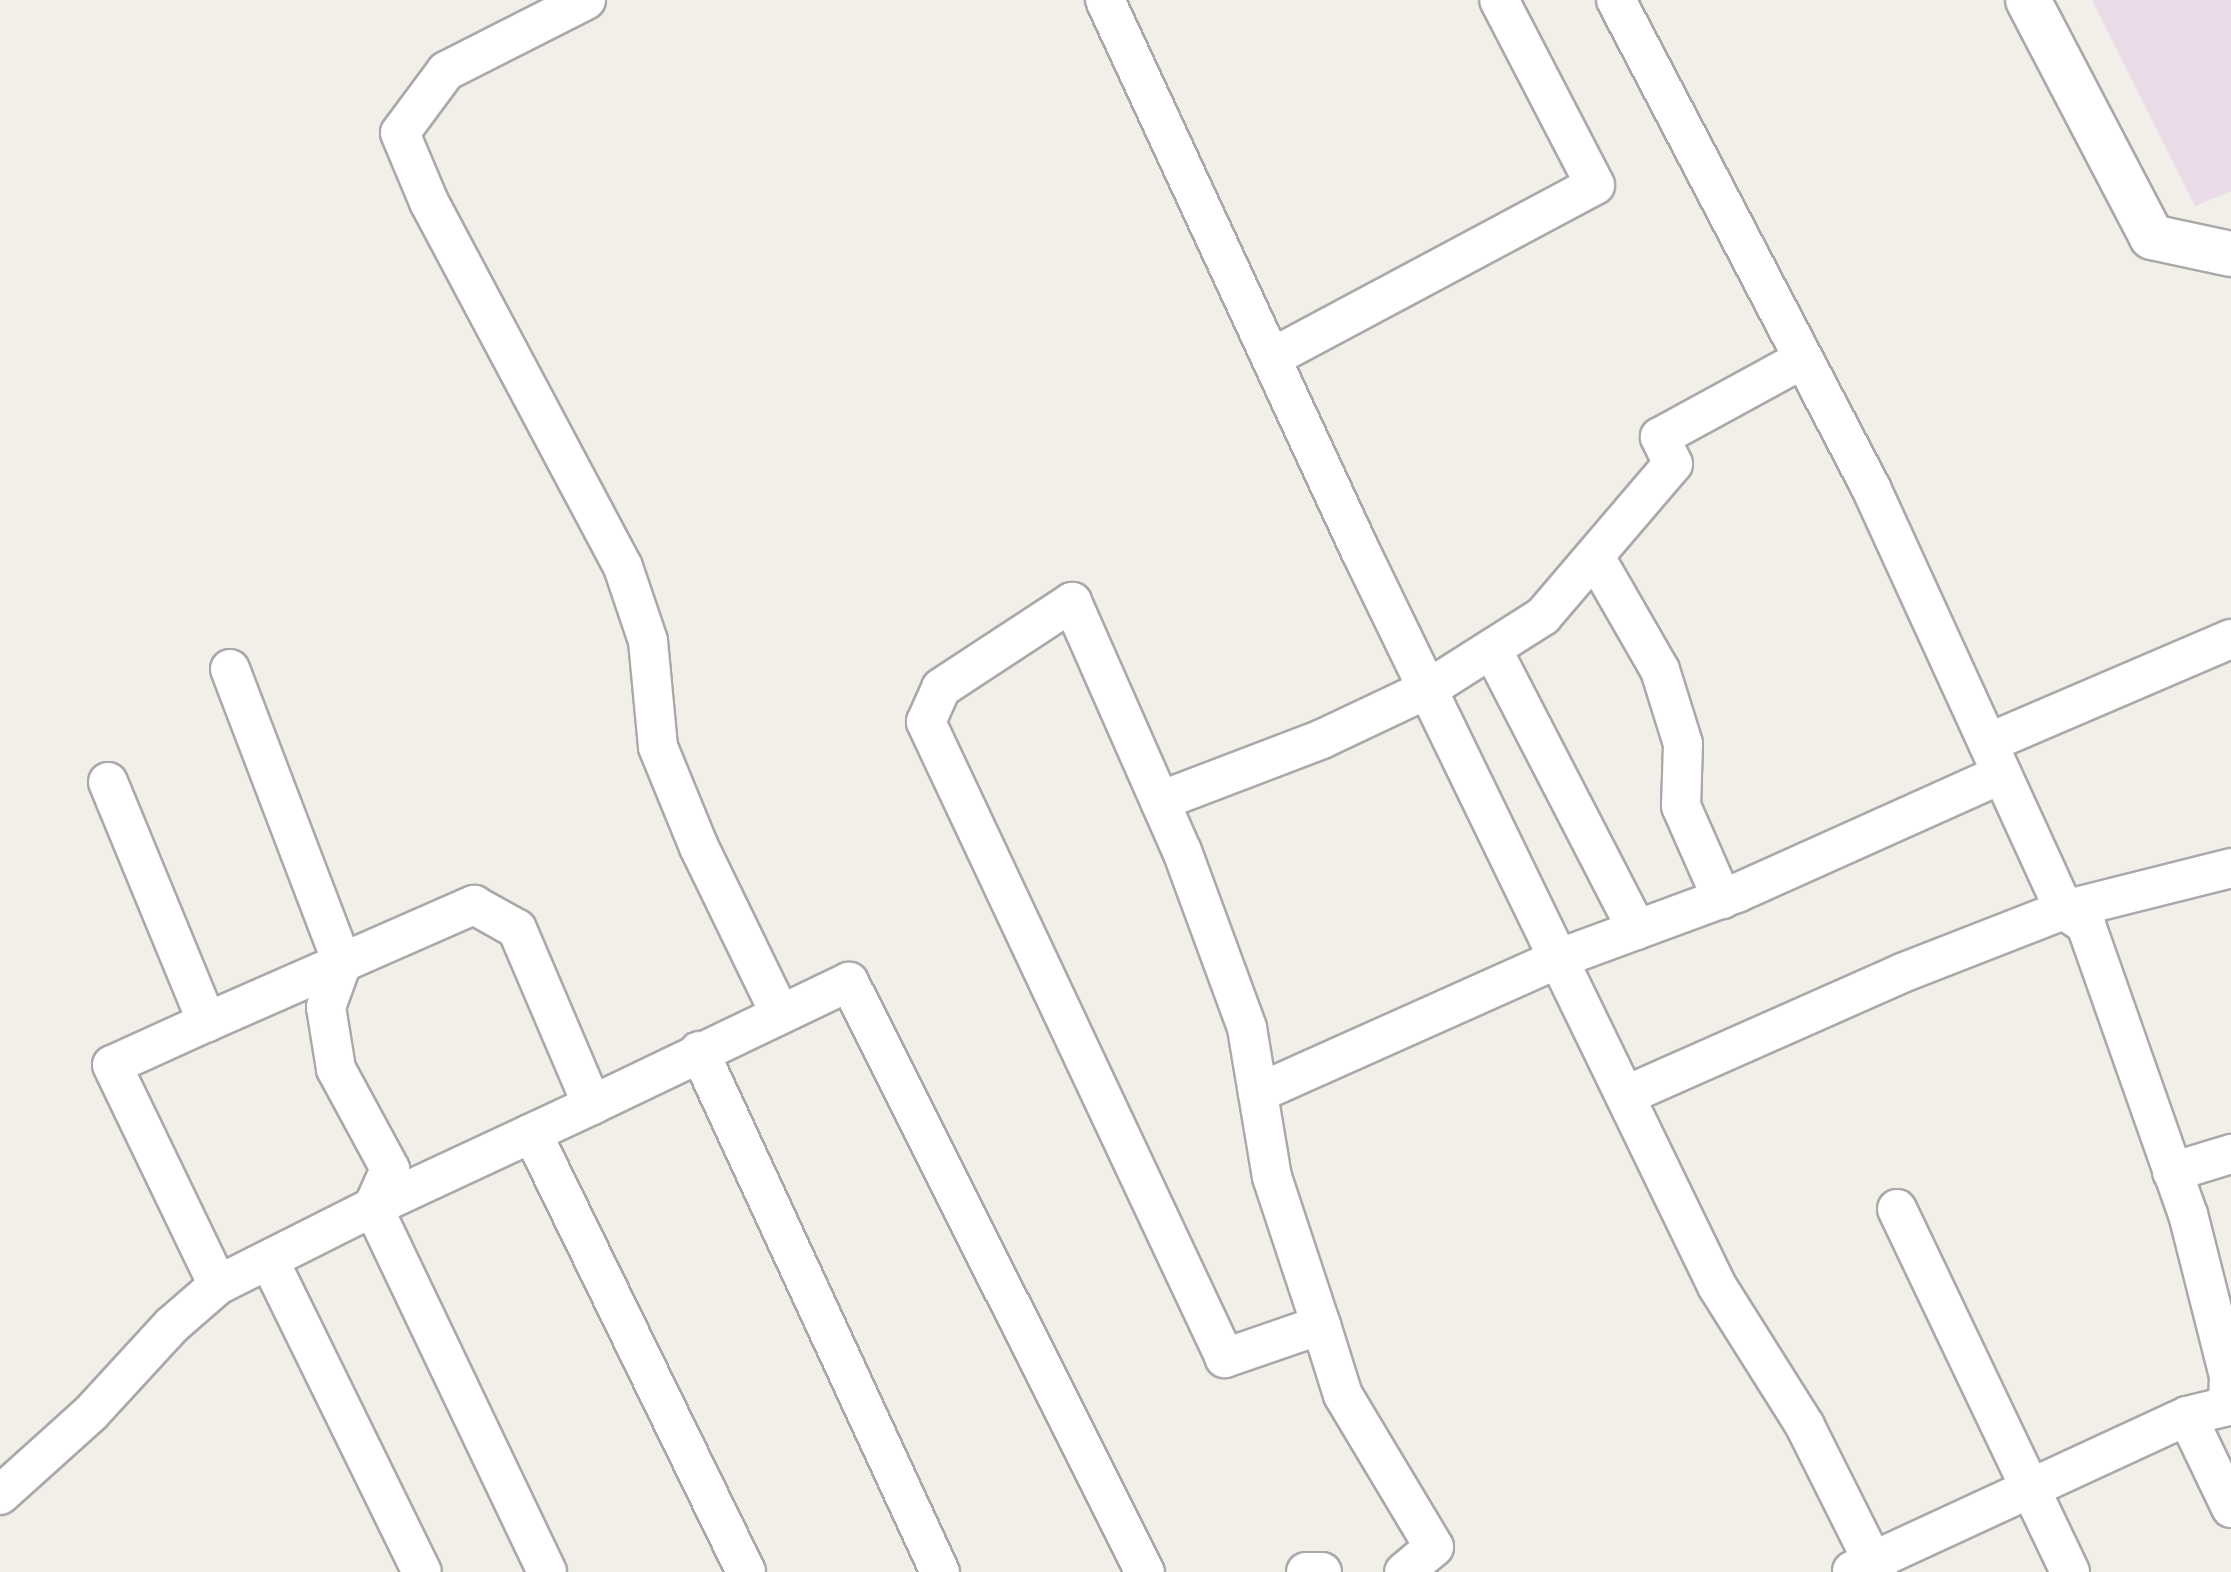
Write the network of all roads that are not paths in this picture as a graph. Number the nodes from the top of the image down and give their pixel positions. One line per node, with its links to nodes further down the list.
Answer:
1 (586, 0): 23 (street)
2 (1105, 0): 7 (street)
3 (1499, 0): 7 (street)
4 (1616, 0): 8 (street)
5 (2028, 0): 6 (street)
6 (2231, 254)
7 (1271, 358): 13 (street)
8 (1803, 359): 9 (street); 14 (street)
9 (1595, 557): 11 (street); 18 (street)
10 (2231, 639): 14 (street)
11 (1492, 649): 13 (street); 20 (street)
12 (230, 669): 22 (street)
13 (1428, 689): 16 (street); 21 (street)
14 (1995, 759): 18 (street); 19 (street)
15 (108, 782): 24 (street)
16 (1160, 801): 26 (street); 36 (street)
17 (2231, 868): 19 (street)
18 (1722, 899): 20 (street)
19 (2064, 910): 27 (street); 31 (street)
20 (1637, 930): 21 (street)
21 (1560, 958): 26 (street); 27 (street)
22 (342, 963): 24 (street); 28 (street); 32 (street)
23 (780, 1014): 25 (street); 47 (street)
24 (207, 1022): 35 (street)
25 (699, 1051): 28 (street); 46 (street)
26 (1258, 1093): 36 (street)
27 (1627, 1095): 42 (street)
28 (592, 1105): 29 (street)
29 (532, 1133): 32 (street); 45 (street)
30 (2231, 1154): 31 (street)
31 (2172, 1172): 37 (street)
32 (373, 1207): 34 (street); 44 (street)
33 (1897, 1209): 39 (street)
34 (269, 1260): 35 (street); 43 (street)
35 (218, 1285): 40 (street)
36 (1321, 1325): 50 (street)
37 (2230, 1406): 38 (street)
38 (2187, 1416): 39 (street); 41 (street)
39 (2027, 1488): 42 (street); 51 (street)
40 (0, 1495)
41 (2231, 1508)
42 (1867, 1568)
43 (422, 1572)
44 (547, 1572)
45 (746, 1572)
46 (940, 1572)
47 (1145, 1572)
48 (1306, 1572): 49 (street)
49 (1322, 1572)
50 (1404, 1572)
51 (2070, 1572)

